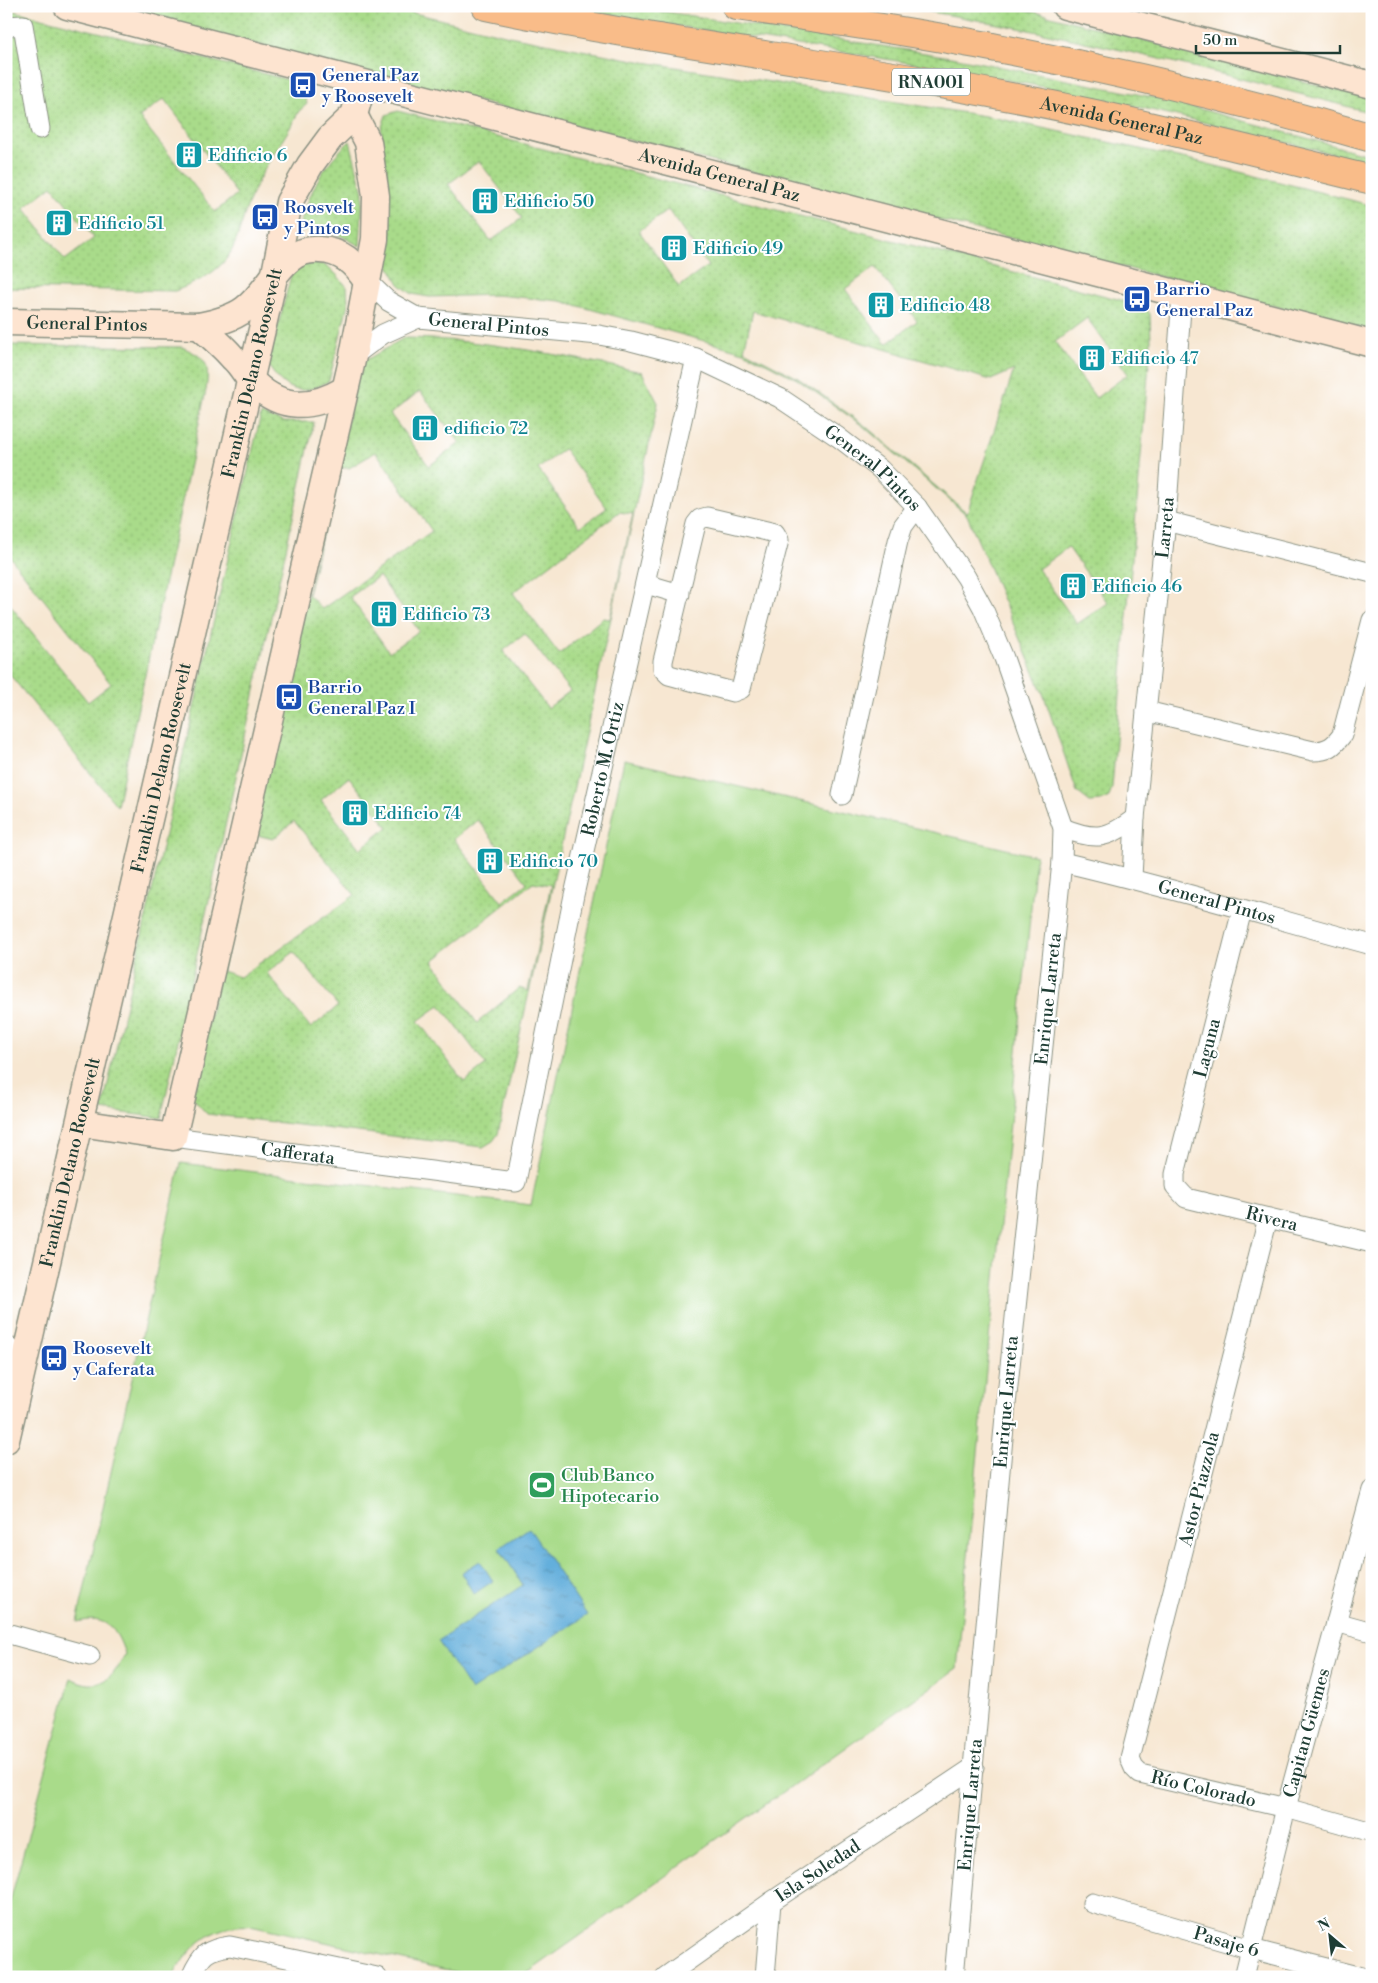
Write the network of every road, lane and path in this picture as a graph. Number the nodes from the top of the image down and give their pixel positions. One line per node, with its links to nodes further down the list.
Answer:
1 (67, 6): 7 (street, Avenida General Paz)
2 (486, 6): 12 (highway, Avenida General Paz / RNA001)
3 (736, 6): 11 (highway, RNA001)
4 (1065, 6): 5 (street)
5 (1105, 11): 8 (street)
6 (6, 26): 10 (street)
7 (363, 84): 9 (street); 15 (street, Avenida General Paz)
8 (1372, 85)
9 (354, 115): 13 (street, Franklin Delano Roosevelt); 14 (street)
10 (40, 129)
11 (1372, 138)
12 (1372, 180)
13 (275, 273): 14 (street, General Pintos); 18 (street, General Pintos); 22 (street, Franklin Delano Roosevelt)
14 (366, 280): 16 (street, General Pintos); 20 (street)
15 (1182, 294): 19 (street, Avenida General Paz); 25 (street, Larreta)
16 (418, 318): 20 (street, General Pintos); 21 (street, General Pintos)
17 (6, 322): 18 (street, General Pintos)
18 (199, 326): 22 (street)
19 (1372, 344)
20 (353, 356): 23 (street)
21 (696, 358): 24 (street, General Pintos); 27 (street, Roberto M. Ortiz)
22 (250, 379): 23 (street); 38 (street, Franklin Delano Roosevelt)
23 (344, 390): 39 (street)
24 (917, 507): 31 (street); 33 (street, General Pintos)
25 (1166, 521): 26 (street); 30 (street, Larreta)
26 (1372, 573)
27 (646, 584): 28 (street); 40 (street, Roberto M. Ortiz)
28 (680, 594): 28 (street)
29 (1372, 620): 30 (street)
30 (1146, 711): 32 (street, Larreta)
31 (842, 795)
32 (1135, 818): 33 (street); 35 (street, Larreta)
33 (1063, 828): 34 (street, Enrique Larreta)
34 (1062, 862): 35 (street, General Pintos); 52 (street, Enrique Larreta)
35 (1132, 878): 36 (street, General Pintos)
36 (1242, 910): 37 (street, General Pintos); 41 (street, Laguna)
37 (1372, 945)
38 (80, 1123): 39 (street, Cafferata); 44 (street, Franklin Delano Roosevelt)
39 (173, 1137): 40 (street, Cafferata)
40 (516, 1182)
41 (1175, 1186): 42 (street, Rivera)
42 (1268, 1218): 43 (street, Rivera); 51 (street, Astor Piazzola)
43 (1372, 1243)
44 (14, 1354): 45 (street, Franklin Delano Roosevelt)
45 (6, 1440)
46 (1372, 1490): 47 (street, Capitan Güemes)
47 (1336, 1622): 48 (street); 53 (street, Capitan Güemes)
48 (1372, 1632)
49 (6, 1633): 50 (street)
50 (90, 1656)
51 (1130, 1759): 53 (street, Río Colorado)
52 (974, 1767): 55 (street, Isla Soledad); 62 (street, Enrique Larreta)
53 (1286, 1808): 54 (street, Río Colorado); 57 (street, Capitan Güemes)
54 (1372, 1832)
55 (771, 1902): 60 (street, Isla Soledad); 61 (street)
56 (1092, 1903): 57 (street, Pasaje 6)
57 (1251, 1948): 63 (street, Capitan Güemes); 64 (street, Pasaje 6)
58 (191, 1977): 59 (street)
59 (377, 1977)
60 (665, 1977)
61 (765, 1977)
62 (954, 1977)
63 (1244, 1977)
64 (1362, 1977)

